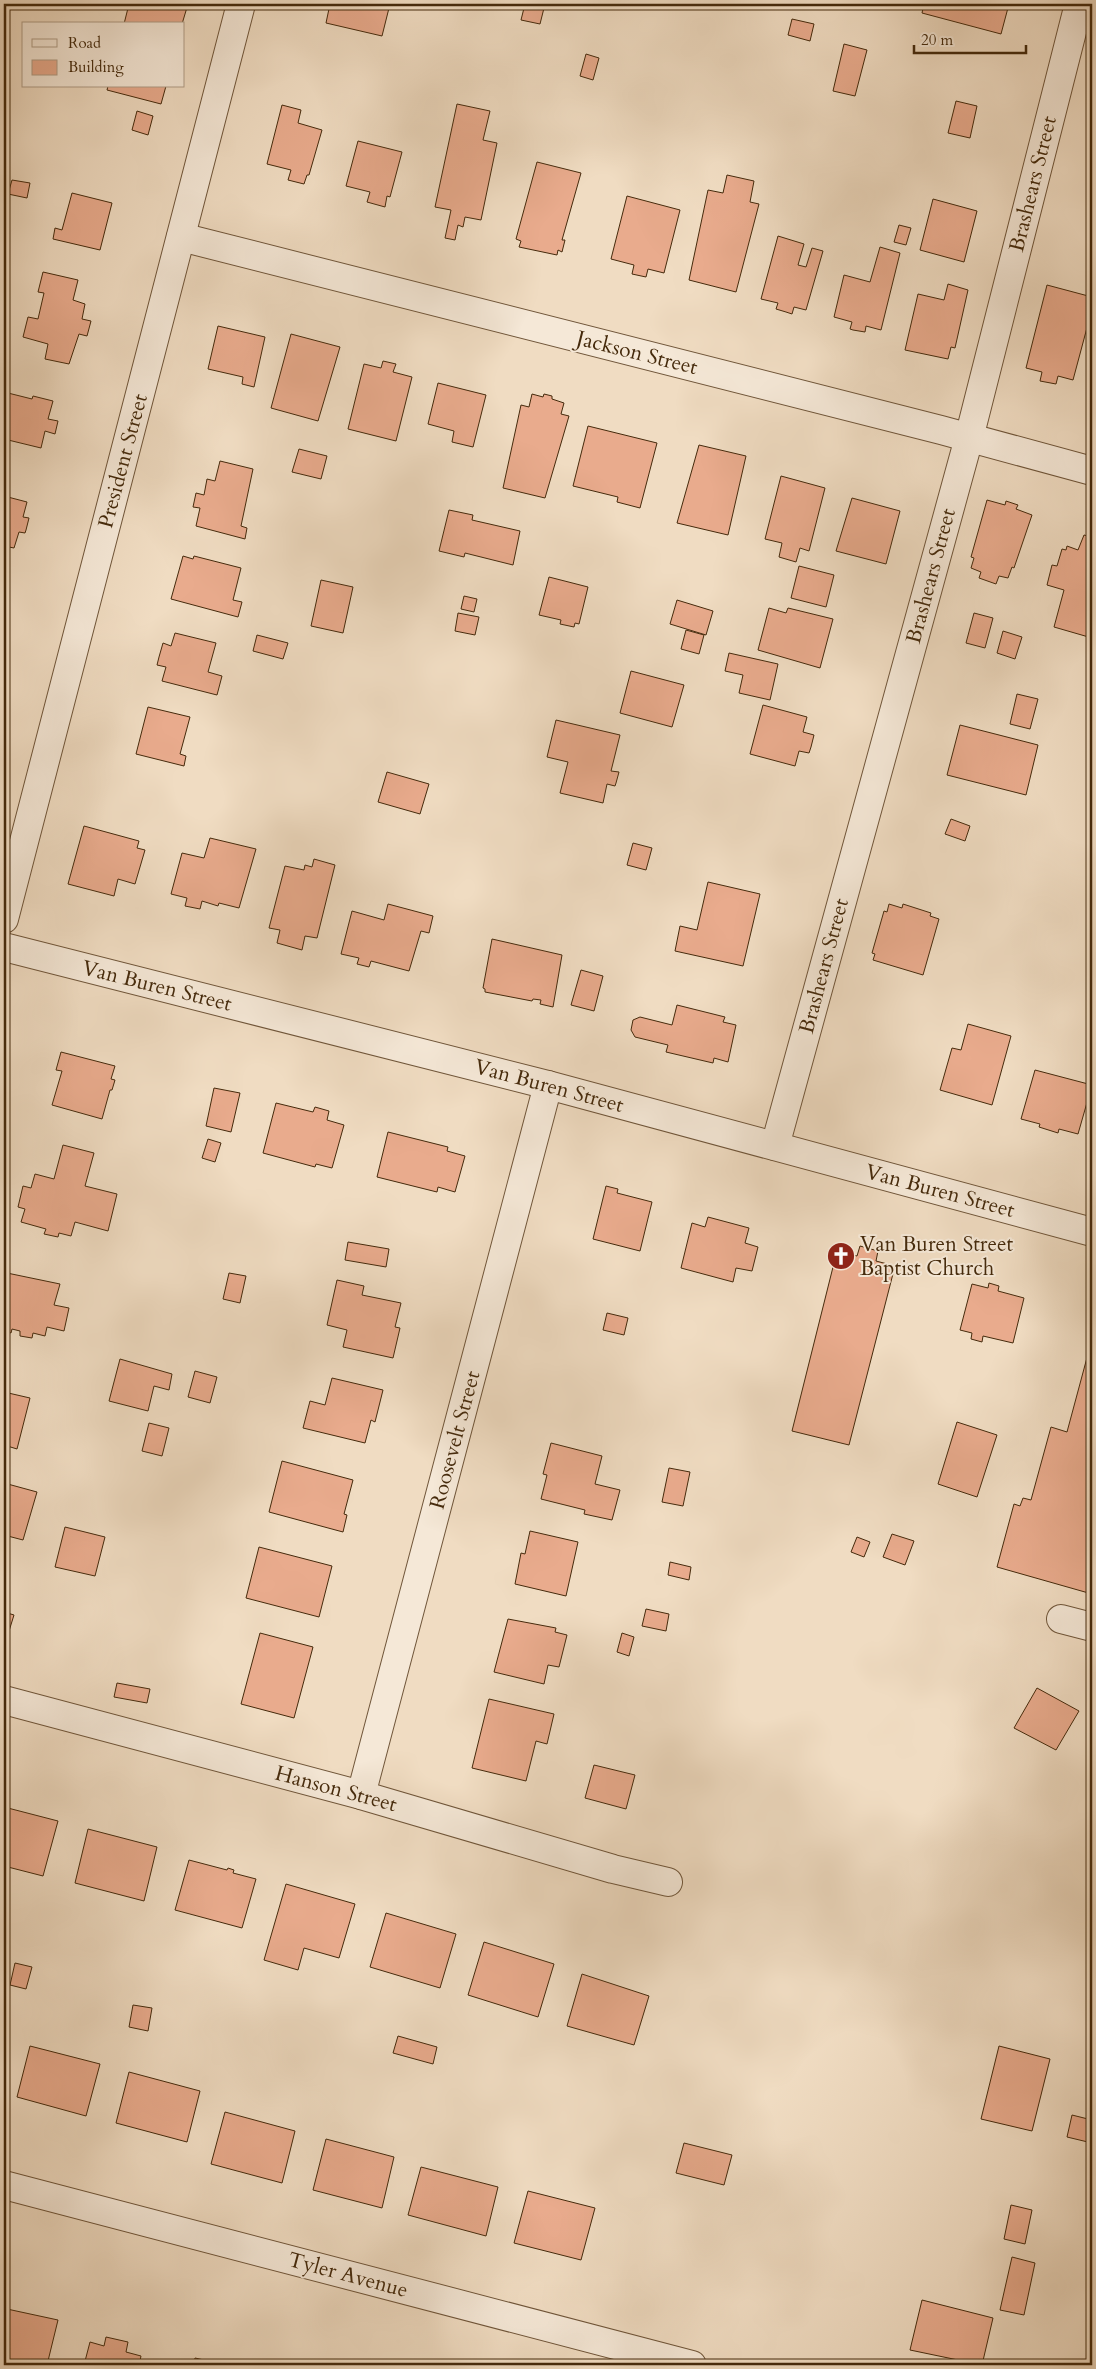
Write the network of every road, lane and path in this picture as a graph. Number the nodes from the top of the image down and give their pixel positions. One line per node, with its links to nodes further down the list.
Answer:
1 (241, 4): 3 (street, President Street)
2 (1079, 4): 4 (street, Brashears Street)
3 (181, 237): 4 (street, Jackson Street); 6 (street, President Street)
4 (968, 438): 5 (street, Jackson Street); 9 (street, Brashears Street)
5 (1092, 471)
6 (4, 919)
7 (4, 947): 8 (street, Van Buren Street)
8 (548, 1085): 9 (street, Van Buren Street); 14 (street, Roosevelt Street)
9 (776, 1146): 10 (street, Van Buren Street)
10 (1092, 1232)
11 (1061, 1619): 12 (street)
12 (1092, 1627)
13 (4, 1700): 14 (street, Hanson Street)
14 (361, 1795): 15 (street, Hanson Street)
15 (668, 1882)
16 (4, 2185): 17 (street, Tyler Avenue)
17 (692, 2365)

